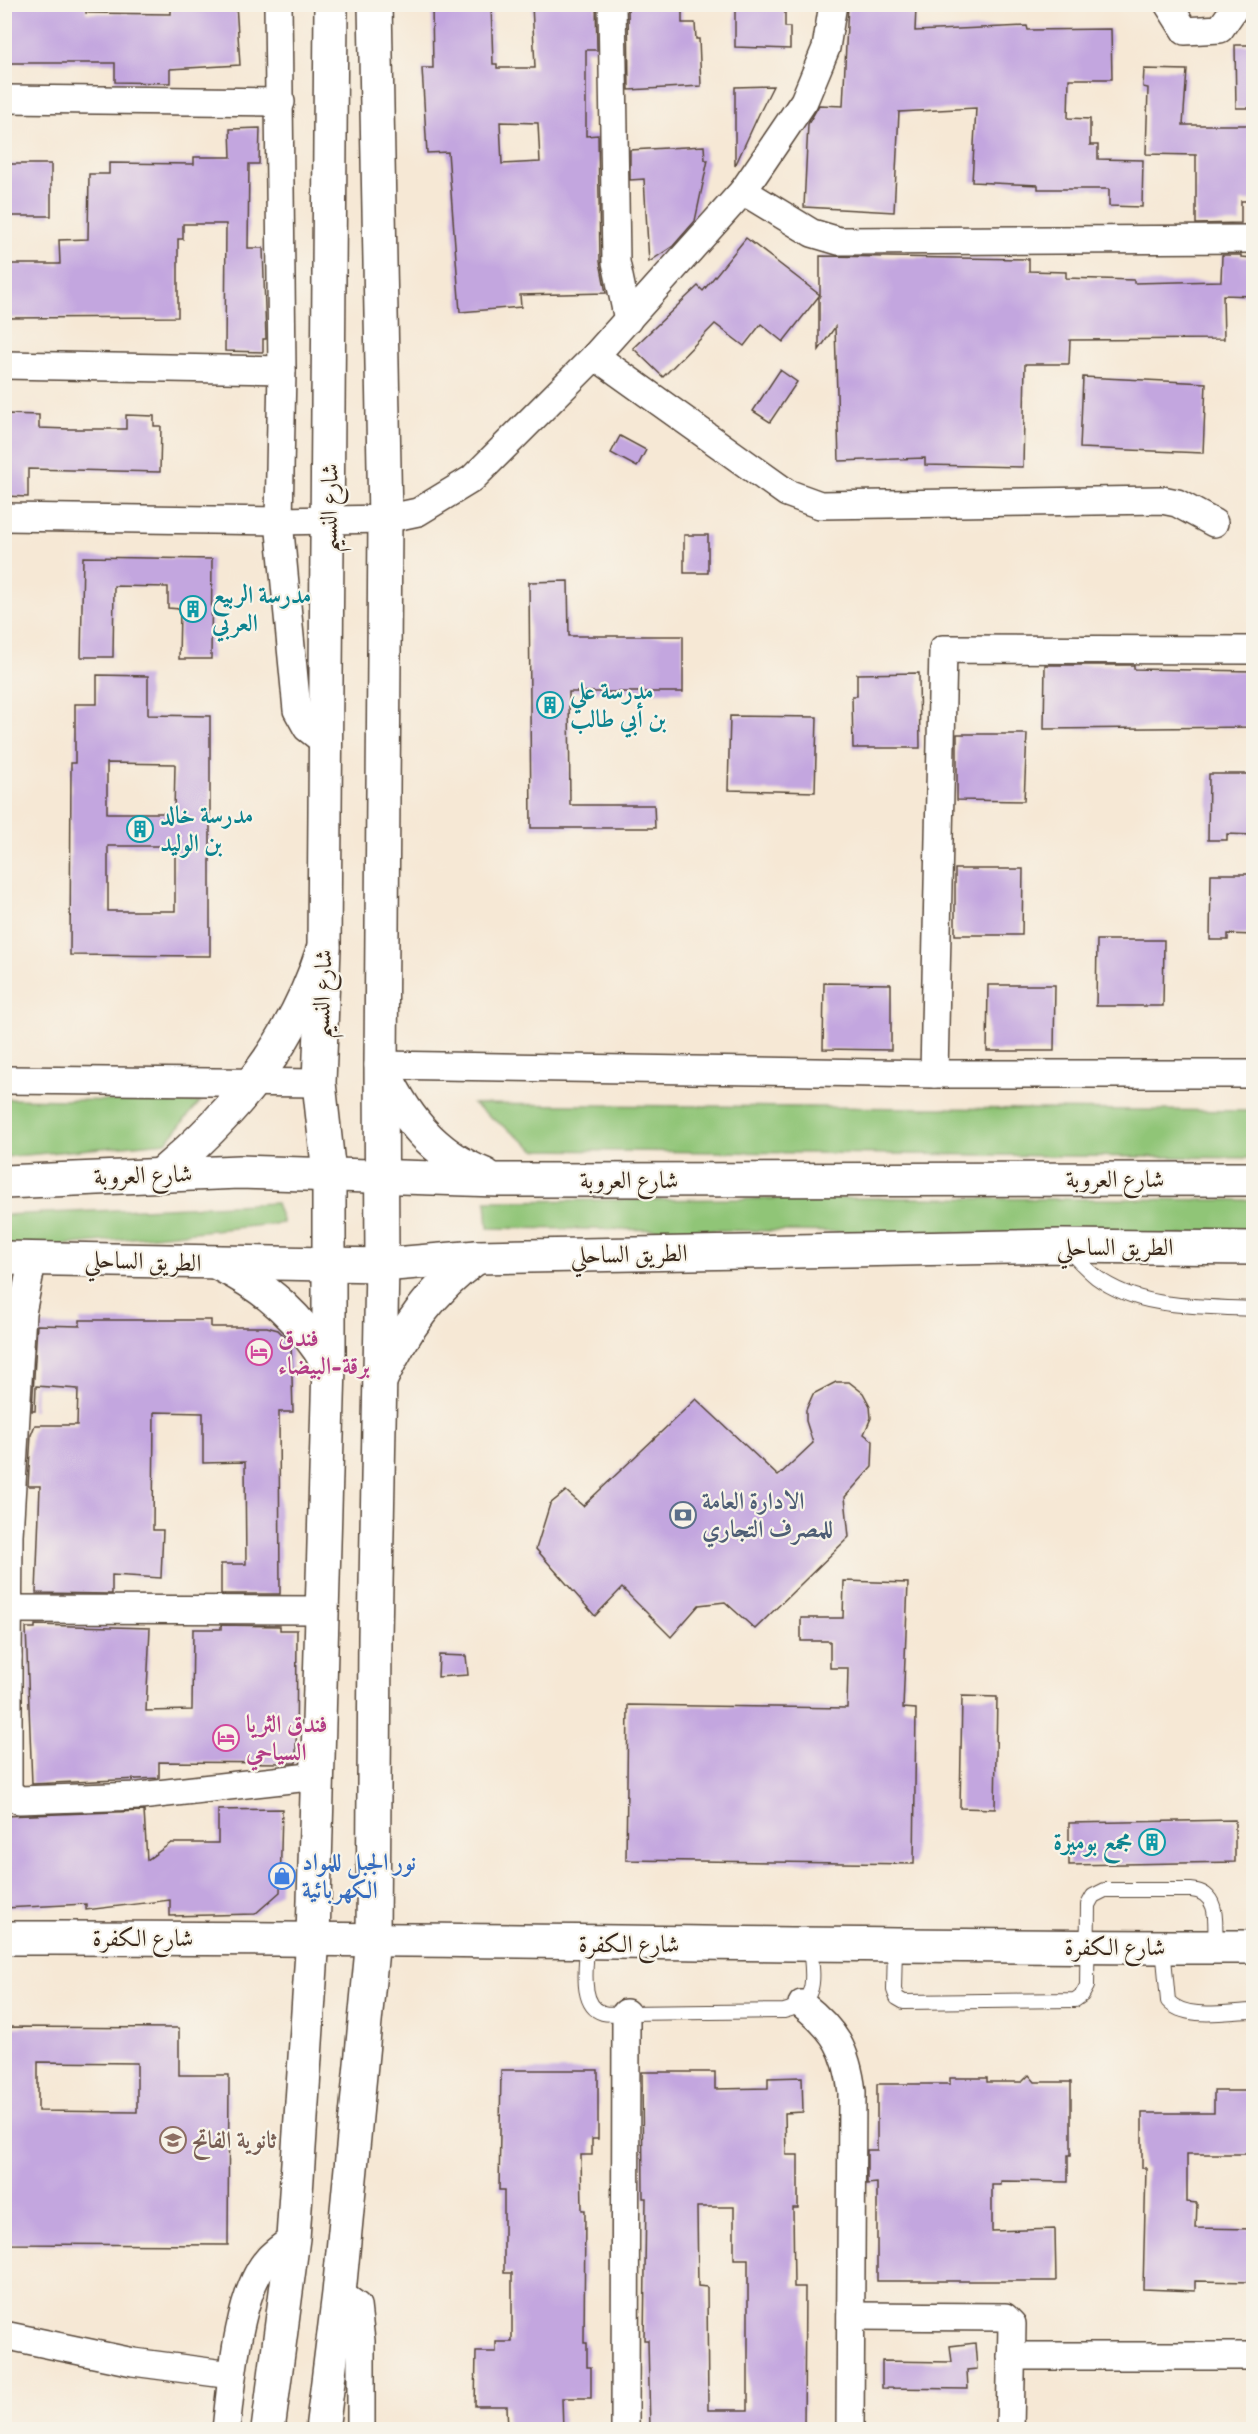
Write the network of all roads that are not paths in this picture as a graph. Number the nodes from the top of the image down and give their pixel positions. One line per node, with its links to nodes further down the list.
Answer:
1 (278, 4): 9 (street)
2 (331, 4): 17 (main road, شارع النسيم)
3 (375, 4): 18 (main road)
4 (612, 4): 12 (street)
5 (833, 4): 10 (street)
6 (1168, 4): 7 (street)
7 (1233, 4)
8 (4, 99): 9 (street)
9 (281, 102): 15 (street)
10 (743, 191): 11 (street); 12 (street)
11 (1254, 239)
12 (628, 320): 13 (street)
13 (595, 356): 18 (street); 20 (street)
14 (4, 365): 15 (street)
15 (282, 370): 19 (street)
16 (4, 517): 19 (street)
17 (329, 519): 18 (street); 19 (street); 22 (main road, شارع النسيم)
18 (385, 519): 24 (main road)
19 (279, 521): 22 (street)
20 (1214, 523)
21 (1254, 650): 25 (street)
22 (326, 743): 23 (main road, شارع النسيم)
23 (324, 947): 28 (main road); 29 (main road, شارع النسيم)
24 (381, 1065): 25 (street); 32 (main road); 34 (main road)
25 (934, 1074): 26 (street)
26 (1254, 1074)
27 (4, 1080): 28 (street)
28 (253, 1083): 29 (street); 31 (main road)
29 (319, 1083): 30 (main road, شارع النسيم)
30 (329, 1174): 31 (main road, شارع العروبة); 32 (main road, شارع العروبة); 40 (main road, شارع النسيم)
31 (161, 1175): 35 (main road, شارع العروبة)
32 (381, 1175): 34 (main road, شارع العروبة); 42 (main road)
33 (1254, 1179): 34 (main road, شارع العروبة)
34 (498, 1180)
35 (4, 1182)
36 (1063, 1246): 37 (main road, الطريق الساحلي); 38 (main road, الطريق الساحلي); 43 (lane)
37 (1254, 1248)
38 (477, 1257): 42 (main road, الطريق الساحلي); 45 (main road)
39 (19, 1258): 41 (main road, الطريق الساحلي); 46 (street)
40 (329, 1262): 41 (main road, الطريق الساحلي); 42 (main road, الطريق الساحلي); 44 (main road, شارع النسيم)
41 (217, 1263): 44 (main road)
42 (382, 1265): 45 (main road)
43 (1254, 1308)
44 (329, 1365): 49 (main road, شارع النسيم)
45 (380, 1381): 55 (main road)
46 (11, 1422): 47 (street)
47 (7, 1535): 48 (street)
48 (7, 1609): 49 (street); 50 (street)
49 (323, 1610): 51 (main road, شارع النسيم)
50 (6, 1657): 52 (street)
51 (318, 1776): 52 (street); 53 (main road, شارع النسيم)
52 (6, 1792)
53 (313, 1937): 54 (main road, شارع الكفرة); 55 (main road, شارع الكفرة); 66 (main road, شارع النسيم)
54 (4, 1938)
55 (373, 1939): 56 (main road, شارع الكفرة); 67 (main road)
56 (587, 1944): 57 (main road, شارع الكفرة); 65 (lane)
57 (810, 1945): 58 (main road, شارع الكفرة); 63 (lane)
58 (895, 1945): 59 (main road, شارع الكفرة); 59 (lane)
59 (1087, 1947): 60 (main road, شارع الكفرة); 61 (lane)
60 (1163, 1947): 61 (main road, شارع الكفرة); 64 (lane)
61 (1215, 1947): 62 (main road, شارع الكفرة)
62 (1254, 1947)
63 (802, 2004): 65 (lane); 68 (street)
64 (1254, 2011)
65 (626, 2013): 77 (street)
66 (293, 2238): 72 (street); 74 (main road, شارع النسيم)
67 (339, 2293): 75 (main road); 76 (street)
68 (851, 2316): 70 (street); 78 (street)
69 (4, 2335): 72 (street)
70 (1011, 2355): 71 (street); 79 (street)
71 (1254, 2356)
72 (232, 2375): 73 (street)
73 (226, 2430)
74 (268, 2430)
75 (322, 2430)
76 (361, 2430)
77 (625, 2430)
78 (850, 2430)
79 (1010, 2430)

